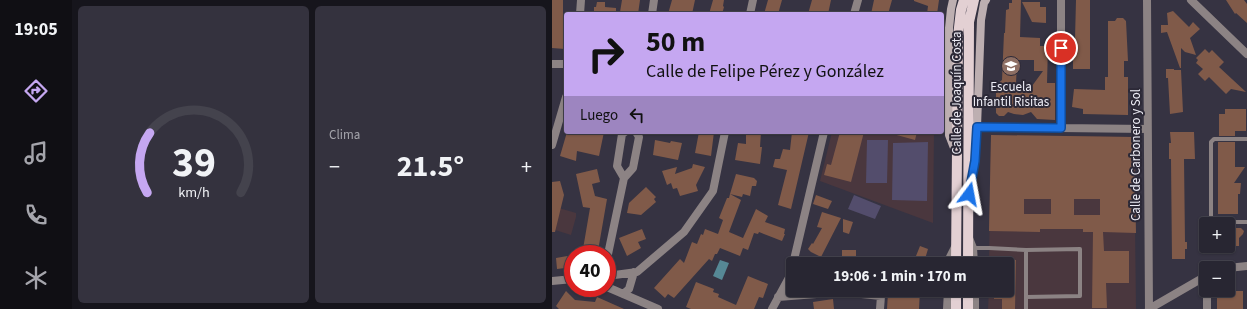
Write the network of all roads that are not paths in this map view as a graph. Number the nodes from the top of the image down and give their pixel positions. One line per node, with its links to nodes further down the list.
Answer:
1 (581, 0): 12 (street)
2 (654, 0): 13 (street)
3 (753, 0): 14 (street)
4 (858, 0): 15 (street)
5 (953, 0): 29 (street)
6 (964, 0): 29 (main road, Calle de Joaquín Costa)
7 (974, 0): 31 (main road, Calle de Joaquín Costa)
8 (986, 0): 20 (street)
9 (1061, 0): 21 (street)
10 (1191, 0): 16 (street)
11 (1148, 3): 22 (street, Calle de Carbonero y Sol)
12 (580, 12)
13 (652, 12)
14 (750, 12)
15 (855, 12)
16 (1247, 54)
17 (552, 64): 18 (street)
18 (564, 64)
19 (564, 104): 28 (street)
20 (977, 127): 21 (street); 31 (street)
21 (1061, 128): 22 (street)
22 (1147, 129): 68 (street, Calle de Carbonero y Sol)
23 (622, 134): 30 (street)
24 (638, 134): 30 (street)
25 (724, 134): 45 (street)
26 (824, 134): 38 (street)
27 (1247, 139): 32 (lane)
28 (552, 145)
29 (957, 157): 34 (main road, Calle de Joaquín Costa)
30 (624, 178): 35 (street)
31 (969, 194): 33 (main road, Calle de Joaquín Costa)
32 (1247, 222)
33 (968, 236): 36 (street, Calle de Joaquín Costa); 41 (main road, Calle de Joaquín Costa)
34 (956, 244): 39 (street, Calle de Joaquín Costa); 40 (main road, Calle de Joaquín Costa)
35 (610, 245)
36 (974, 248): 37 (lane); 42 (street, Calle de Joaquín Costa)
37 (1026, 250): 57 (lane); 57 (lane)
38 (795, 257)
39 (950, 257)
40 (956, 257)
41 (968, 257)
42 (974, 257)
43 (1247, 266): 44 (street)
44 (1235, 267)
45 (634, 272): 46 (street); 52 (street)
46 (616, 275)
47 (564, 280): 49 (street)
48 (1199, 280): 68 (street)
49 (552, 281)
50 (786, 283): 59 (street)
51 (616, 291): 52 (street)
52 (623, 294): 60 (street)
53 (948, 297): 63 (street)
54 (956, 297): 64 (main road)
55 (968, 297): 65 (main road)
56 (975, 297): 66 (street)
57 (1026, 297): 67 (lane)
58 (1207, 297): 69 (street)
59 (778, 298): 61 (street); 62 (street)
60 (658, 309)
61 (772, 309)
62 (880, 309)
63 (947, 309)
64 (956, 309)
65 (968, 309)
66 (975, 309)
67 (1026, 309)
68 (1149, 309)
69 (1207, 309)

